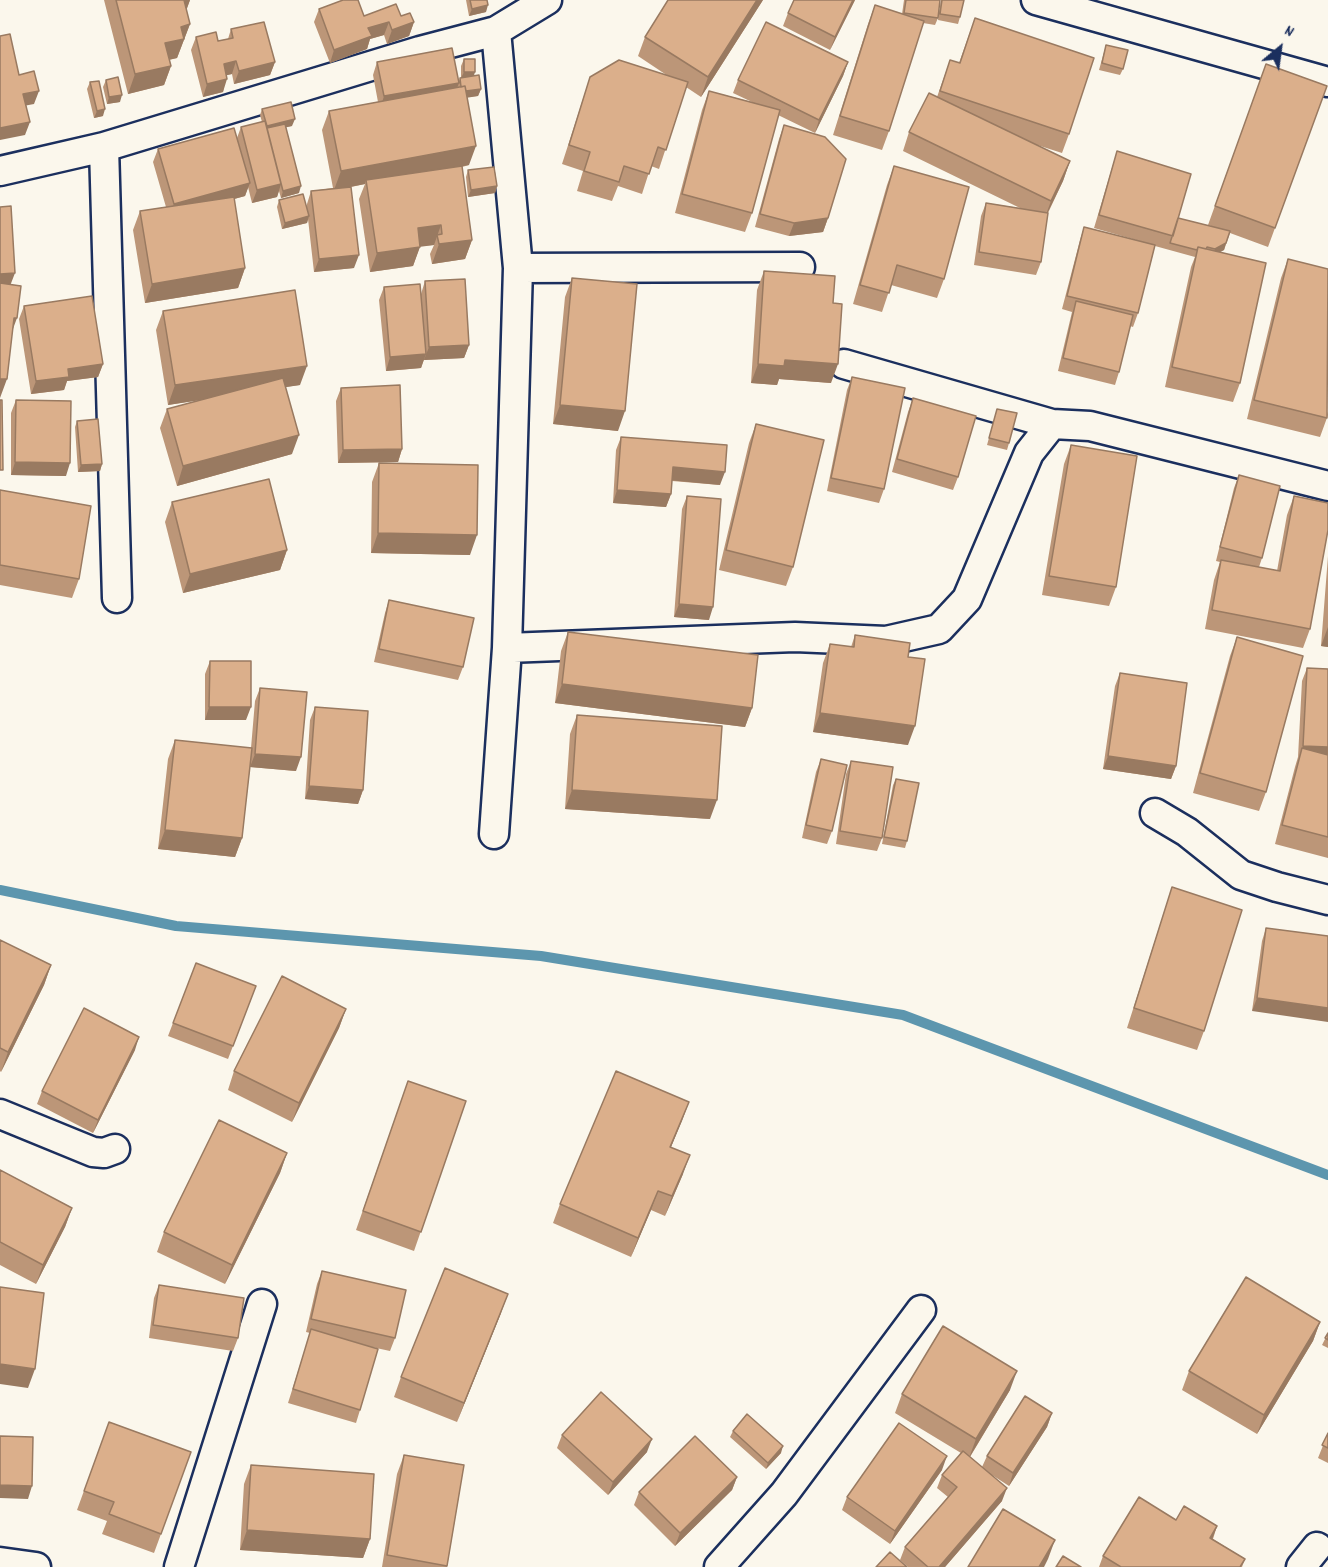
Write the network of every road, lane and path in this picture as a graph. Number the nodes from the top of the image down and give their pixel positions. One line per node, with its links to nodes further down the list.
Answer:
1 (547, 0): 3 (street)
2 (1036, 0): 4 (street)
3 (496, 31): 5 (street); 8 (street)
4 (1328, 82)
5 (104, 147): 6 (street); 12 (street)
6 (0, 171)
7 (800, 267): 8 (street)
8 (518, 268): 13 (street)
9 (844, 364): 10 (street)
10 (1052, 424): 11 (street); 13 (street)
11 (1328, 486)
12 (117, 598)
13 (507, 648): 15 (street)
14 (1155, 813): 16 (street)
15 (494, 834)
16 (1328, 900)
17 (0, 1114): 18 (street)
18 (114, 1149)
19 (262, 1304): 23 (street)
20 (921, 1310): 24 (street)
21 (0, 1562): 22 (street)
22 (36, 1567)
23 (179, 1567)
24 (719, 1567)

